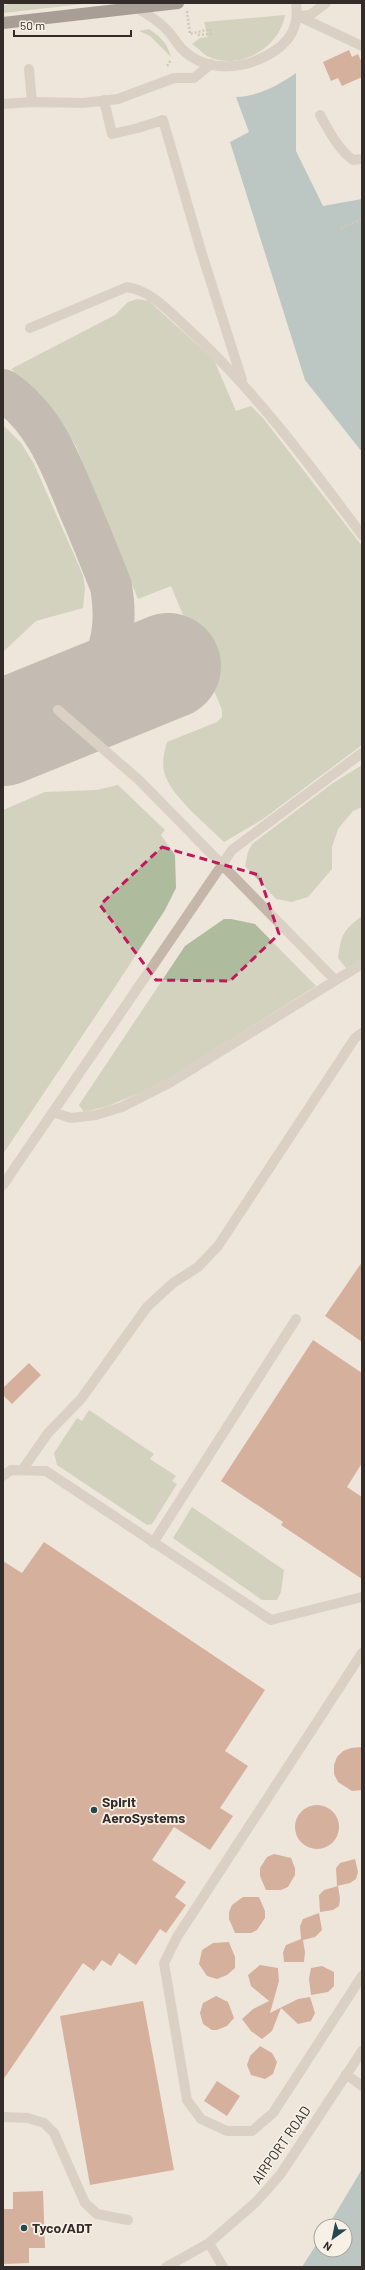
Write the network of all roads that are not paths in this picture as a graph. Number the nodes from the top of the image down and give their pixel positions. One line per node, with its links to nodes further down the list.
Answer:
1 (178, 3): 4 (highway)
2 (296, 3): 5 (street)
3 (326, 3): 5 (street)
4 (137, 8): 6 (highway); 8 (street)
5 (298, 16): 7 (street); 8 (street)
6 (3, 23)
7 (362, 45)
8 (211, 64): 10 (street)
9 (29, 69): 11 (street)
10 (104, 100): 11 (street); 16 (street)
11 (32, 102): 12 (street)
12 (3, 104)
13 (320, 115): 14 (street)
14 (362, 159)
15 (30, 328): 16 (street)
16 (242, 382): 17 (street)
17 (362, 535)
18 (58, 710): 20 (street)
19 (362, 753): 20 (street)
20 (221, 866): 22 (street); 24 (street)
21 (362, 964): 22 (street)
22 (335, 980): 24 (street)
23 (362, 1033): 27 (street)
24 (53, 1112): 25 (street)
25 (3, 1185)
26 (296, 1319): 29 (street)
27 (23, 1469): 28 (street); 29 (street)
28 (3, 1476)
29 (153, 1543): 30 (street)
30 (362, 1596)
31 (362, 1653): 32 (street)
32 (362, 1976)
33 (362, 2051): 34 (street, AIRPORT ROAD)
34 (346, 2074): 35 (street); 38 (street, AIRPORT ROAD)
35 (362, 2086)
36 (3, 2117): 37 (street)
37 (128, 2220)
38 (209, 2243): 39 (street, AIRPORT ROAD); 40 (street)
39 (166, 2267)
40 (223, 2267)

